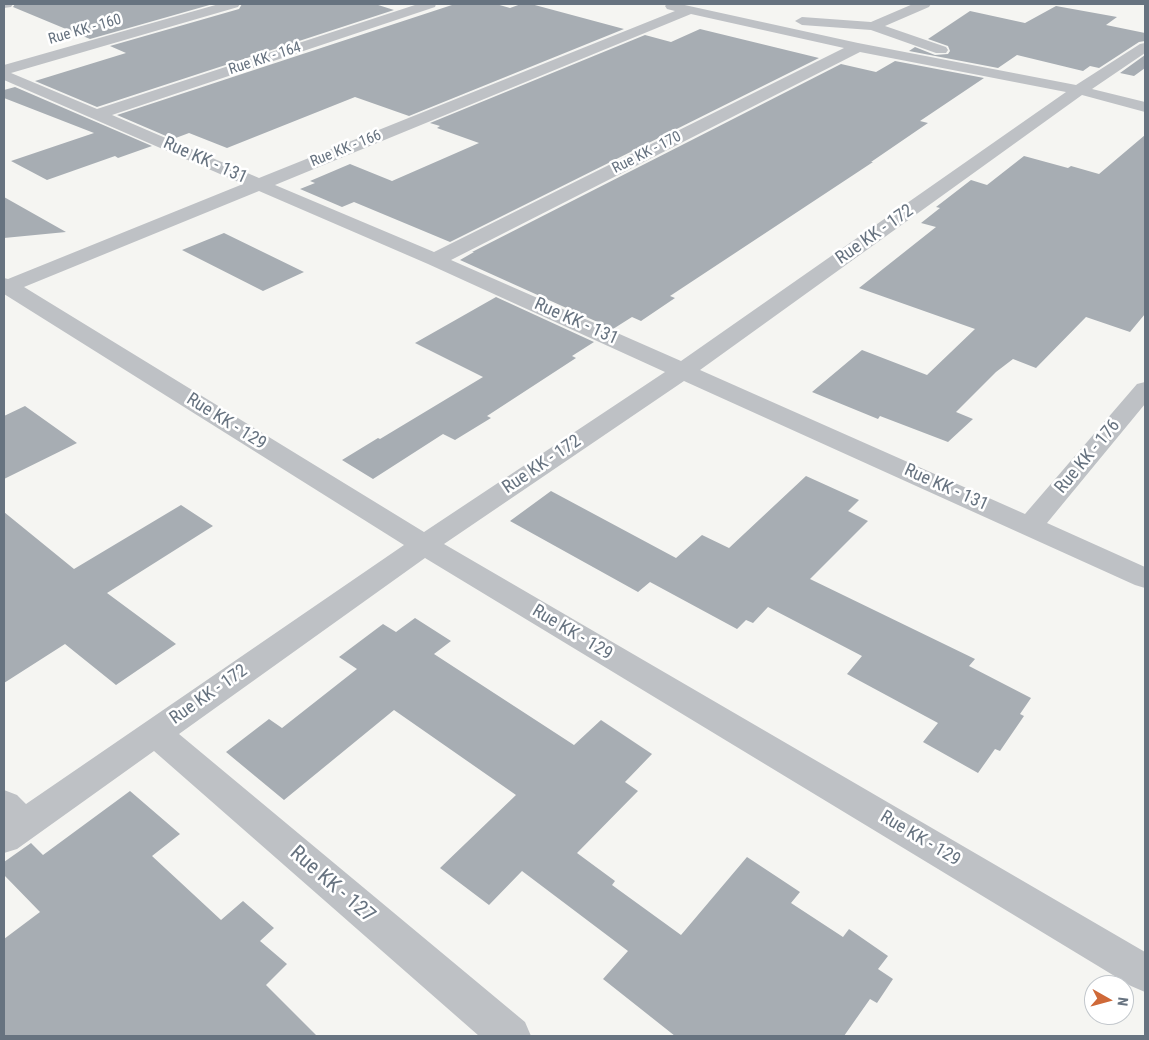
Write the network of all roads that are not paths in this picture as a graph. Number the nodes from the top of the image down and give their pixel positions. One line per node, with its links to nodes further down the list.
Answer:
1 (232, 4): 12 (street, Rue KK - 160)
2 (430, 4): 17 (street, Rue KK - 164)
3 (662, 4): 5 (street)
4 (924, 4): 7 (street)
5 (689, 10): 6 (street); 18 (street, Rue KK - 166)
6 (723, 11): 8 (street)
7 (890, 11): 9 (street)
8 (741, 22): 9 (street); 10 (street)
9 (873, 26): 14 (street)
10 (858, 47): 14 (street); 19 (street, Rue KK - 170)
11 (1145, 47): 15 (street, Rue KK - 172)
12 (4, 70)
13 (4, 75): 17 (street, Rue KK - 131)
14 (1025, 80): 15 (street)
15 (1079, 90): 16 (street); 21 (street, Rue KK - 172)
16 (1145, 107)
17 (99, 114): 18 (street, Rue KK - 131)
18 (258, 185): 19 (street, Rue KK - 131); 20 (street, Rue KK - 166)
19 (435, 260): 21 (street, Rue KK - 131)
20 (5, 286): 24 (street, Rue KK - 129)
21 (684, 370): 23 (street, Rue KK - 131); 24 (street, Rue KK - 172)
22 (1140, 403): 23 (street, Rue KK - 176)
23 (1030, 526): 25 (street, Rue KK - 131)
24 (424, 545): 26 (street, Rue KK - 172); 28 (street, Rue KK - 129)
25 (1145, 578)
26 (155, 733): 27 (street, Rue KK - 172); 29 (street, Rue KK - 127)
27 (10, 823)
28 (1145, 973)
29 (510, 1036)

